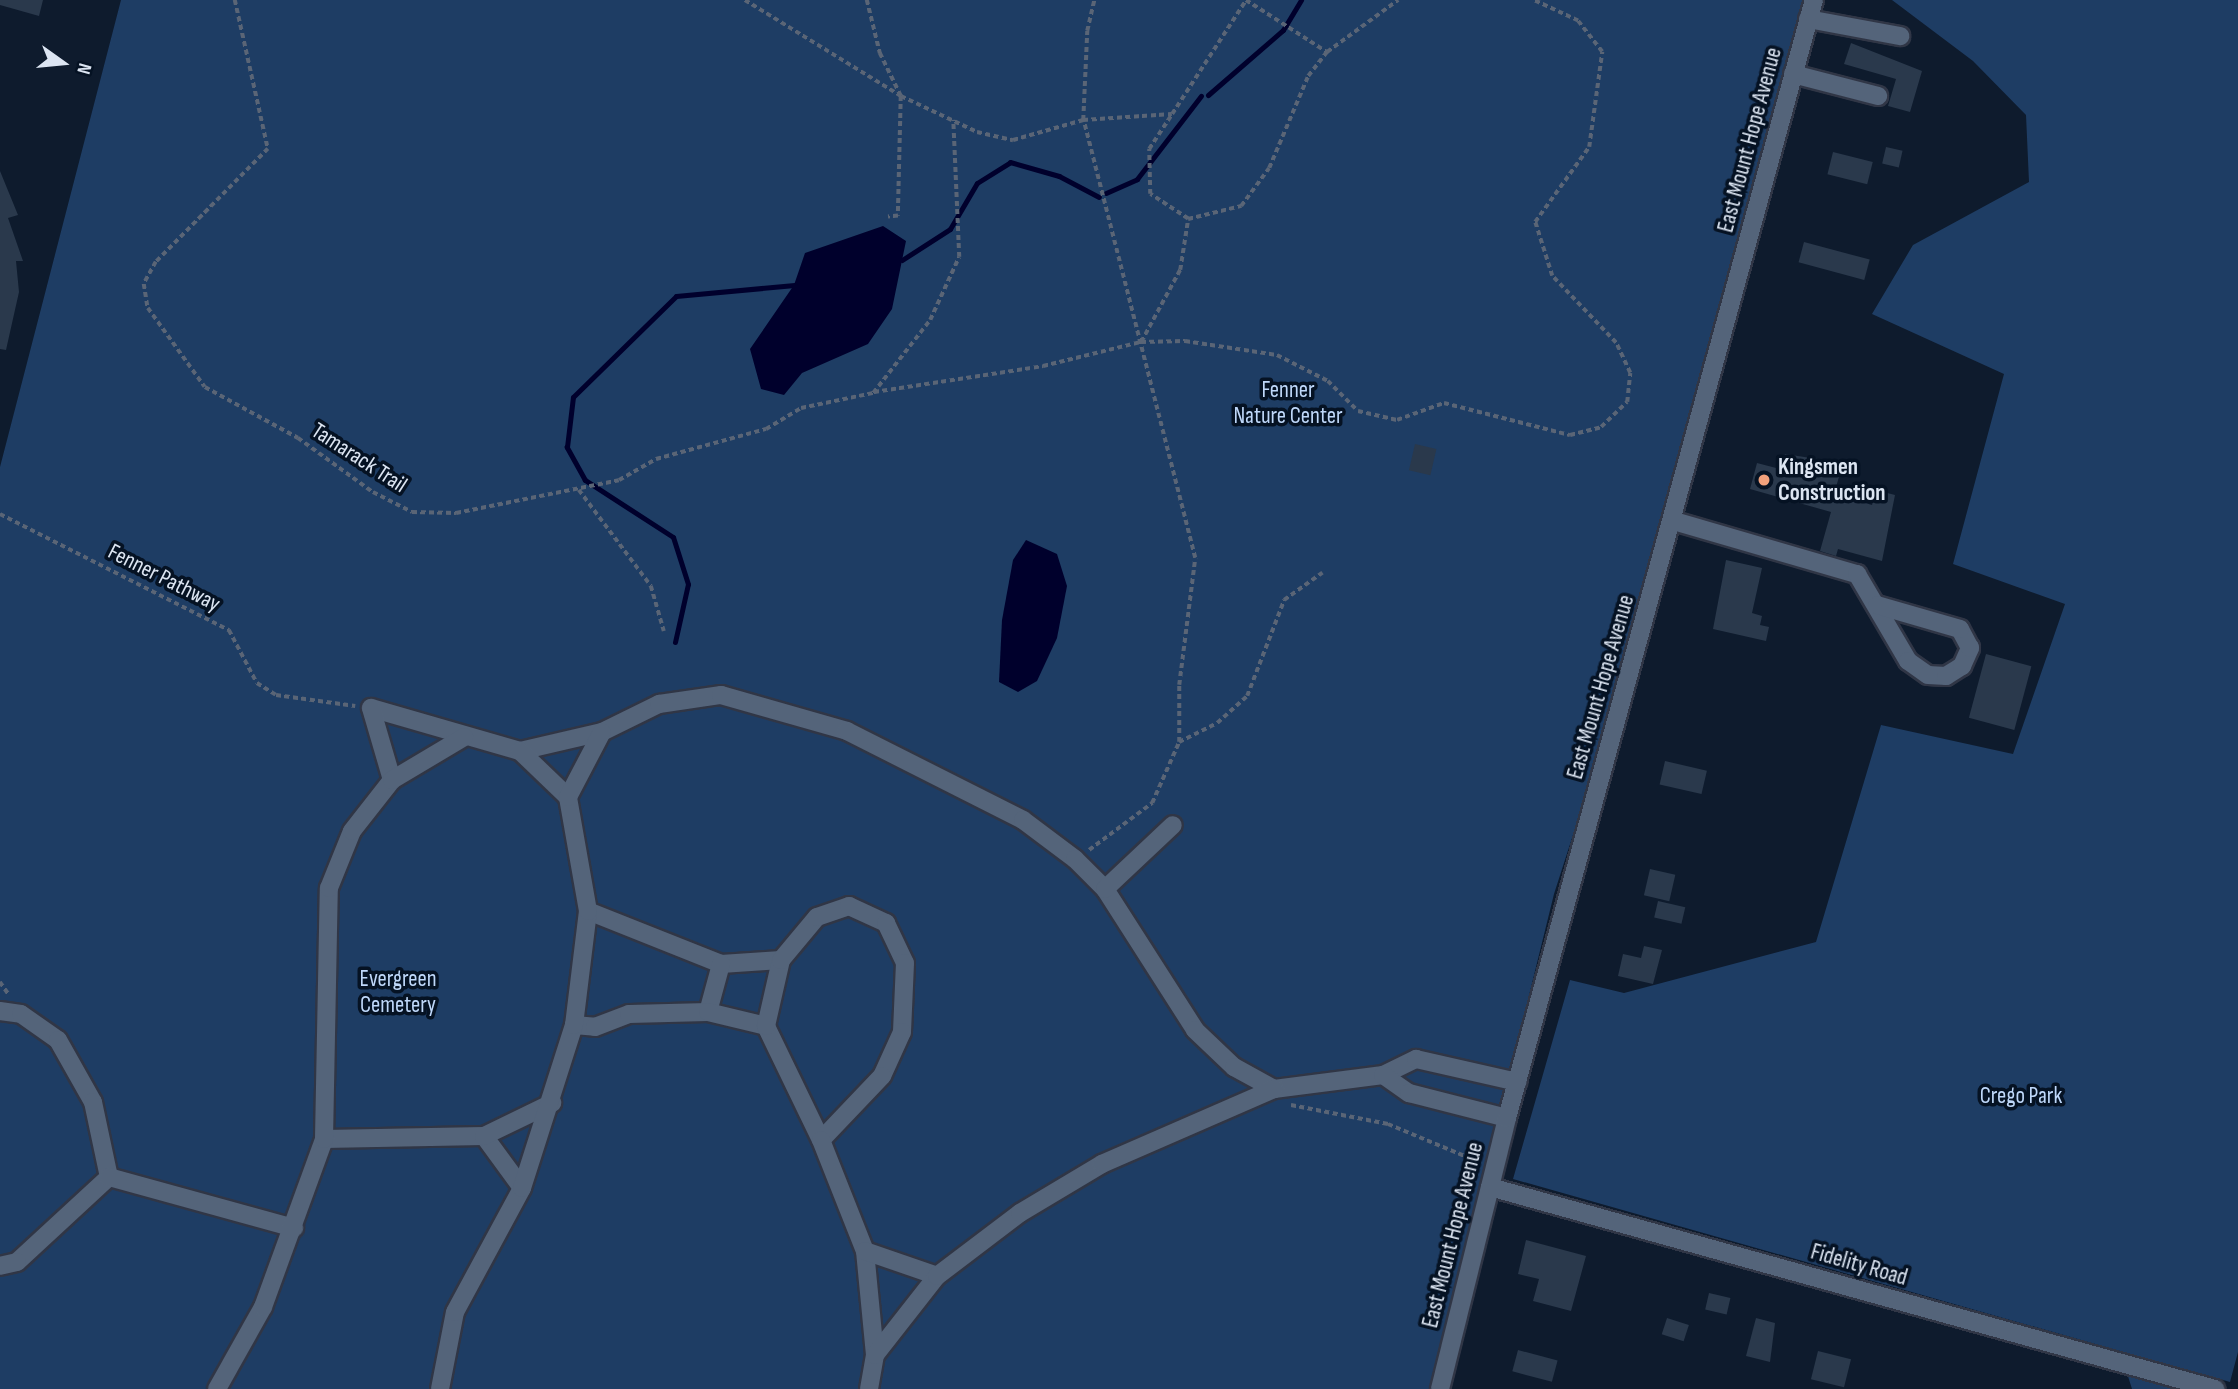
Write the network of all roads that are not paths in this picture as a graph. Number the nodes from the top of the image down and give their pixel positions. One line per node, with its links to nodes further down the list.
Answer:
1 (1814, 0): 2 (street, East Mount Hope Avenue)
2 (1808, 19): 3 (street); 4 (street, East Mount Hope Avenue)
3 (1900, 36)
4 (1793, 74): 5 (street); 6 (street, East Mount Hope Avenue)
5 (1878, 96)
6 (1674, 522): 7 (street); 23 (street, East Mount Hope Avenue)
7 (1877, 605): 7 (street)
8 (602, 732): 10 (street); 12 (street); 14 (street)
9 (464, 737): 10 (street); 11 (street); 11 (street)
10 (520, 751): 12 (street)
11 (392, 780): 28 (street)
12 (568, 797): 15 (street)
13 (1173, 825): 14 (street)
14 (1105, 889): 24 (street)
15 (588, 911): 17 (street); 20 (street)
16 (781, 960): 17 (street); 21 (street); 29 (street)
17 (721, 964): 19 (street)
18 (0, 1012): 30 (street)
19 (708, 1012): 20 (street); 21 (street)
20 (574, 1025): 25 (street)
21 (766, 1026): 29 (street)
22 (1382, 1075): 23 (street); 24 (street); 26 (street)
23 (1517, 1082): 26 (street, East Mount Hope Avenue)
24 (1274, 1089): 36 (street)
25 (552, 1103): 27 (street); 32 (street)
26 (1507, 1118): 31 (street, East Mount Hope Avenue)
27 (484, 1136): 28 (street); 32 (street)
28 (324, 1139): 33 (street)
29 (821, 1140): 34 (street)
30 (109, 1177): 33 (street); 35 (street)
31 (1490, 1187): 41 (street, East Mount Hope Avenue); 42 (street, Fidelity Road)
32 (522, 1188): 39 (street)
33 (294, 1228): 38 (street)
34 (864, 1251): 36 (street); 37 (street)
35 (0, 1266)
36 (937, 1276): 37 (street)
37 (875, 1355): 40 (street)
38 (217, 1389)
39 (440, 1389)
40 (869, 1389)
41 (1440, 1389)
42 (2215, 1389)

